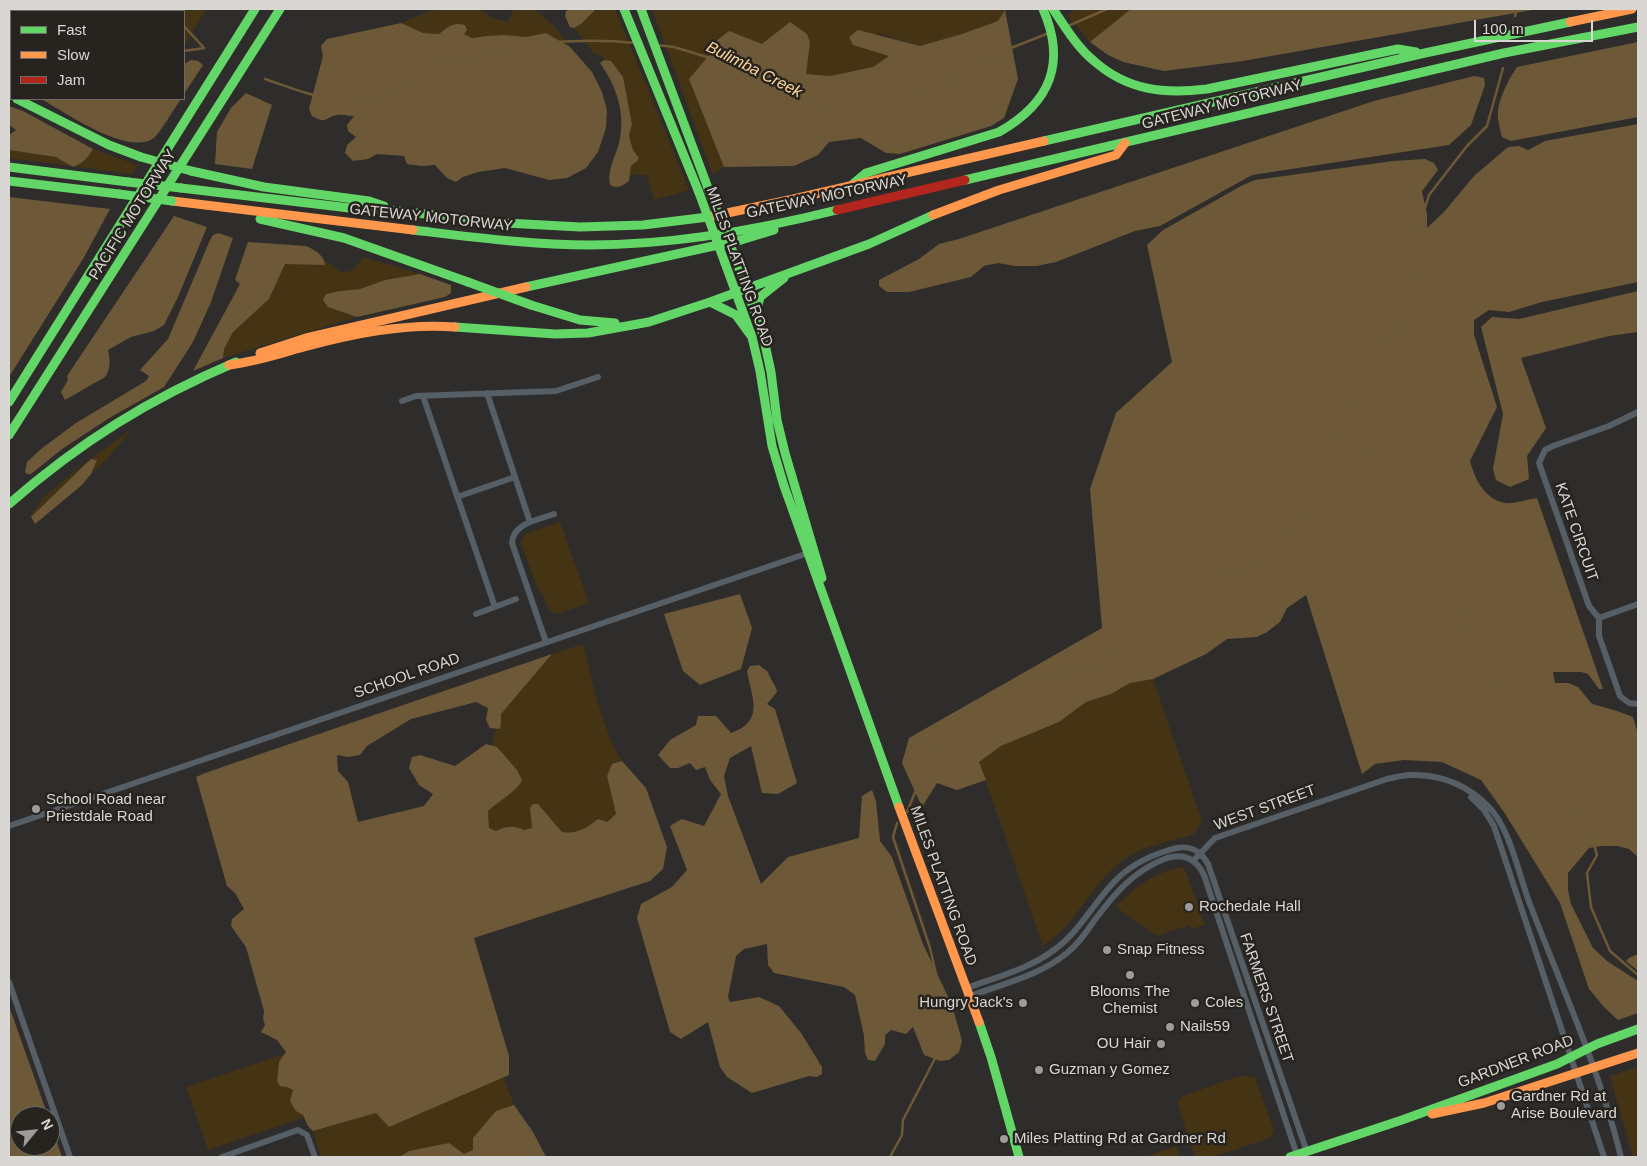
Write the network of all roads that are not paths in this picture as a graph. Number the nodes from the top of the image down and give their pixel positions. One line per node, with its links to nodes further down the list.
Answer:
1 (255, 9): 30 (main road, PACIFIC MOTORWAY)
2 (280, 9): 32 (main road, PACIFIC MOTORWAY)
3 (624, 9): 20 (main road, MILES PLATTING ROAD, bridge)
4 (640, 9): 19 (main road, MILES PLATTING ROAD, bridge)
5 (1043, 9): 14 (main road)
6 (1632, 9): 9 (main road, GATEWAY MOTORWAY)
7 (1056, 13): 9 (main road)
8 (1638, 28): 11 (main road, GATEWAY MOTORWAY)
9 (1425, 52): 14 (main road, GATEWAY MOTORWAY)
10 (19, 100): 16 (main road, bridge)
11 (1125, 143): 17 (main road, GATEWAY MOTORWAY); 18 (main road)
12 (9, 167): 16 (main road, GATEWAY MOTORWAY, bridge)
13 (9, 181): 15 (main road, GATEWAY MOTORWAY, bridge)
14 (849, 186): 16 (main road, GATEWAY MOTORWAY)
15 (226, 207): 17 (main road, GATEWAY MOTORWAY); 23 (main road, bridge)
16 (398, 211)
17 (814, 216): 25 (main road)
18 (791, 272): 19 (main road); 22 (main road)
19 (747, 288): 20 (main road); 22 (main road, MILES PLATTING ROAD)
20 (736, 292): 21 (main road); 24 (main road, MILES PLATTING ROAD)
21 (710, 302): 23 (main road); 24 (main road)
22 (756, 312): 38 (main road, MILES PLATTING ROAD)
23 (632, 326): 25 (main road)
24 (752, 337): 38 (main road, MILES PLATTING ROAD)
25 (229, 365): 35 (main road)
26 (598, 377): 27 (street)
27 (487, 394): 28 (street); 33 (street)
28 (423, 396): 29 (street); 34 (street)
29 (402, 400)
30 (9, 402)
31 (1638, 412): 43 (street, KATE CIRCUIT)
32 (9, 435)
33 (515, 478): 34 (street); 37 (street)
34 (457, 497): 41 (street)
35 (9, 504)
36 (554, 514): 37 (street)
37 (530, 522): 44 (street)
38 (811, 552): 44 (street, SCHOOL ROAD); 56 (main road, MILES PLATTING ROAD)
39 (516, 599): 41 (street)
40 (1638, 604): 43 (street)
41 (495, 607): 42 (street)
42 (476, 614)
43 (1599, 618): 45 (street, KATE CIRCUIT)
44 (546, 642): 47 (street, SCHOOL ROAD)
45 (1638, 704)
46 (1450, 781): 48 (street, WEST STREET); 50 (street); 51 (street)
47 (9, 826)
48 (1200, 854): 49 (street, WEST STREET); 52 (street, FARMERS STREET); 53 (street)
49 (1194, 860): 52 (street, FARMERS STREET); 54 (street)
50 (1530, 905): 51 (street); 58 (street)
51 (1520, 908): 60 (street)
52 (1224, 923): 64 (street, FARMERS STREET); 65 (street, FARMERS STREET)
53 (1039, 960): 54 (street); 56 (street)
54 (1042, 969): 56 (street)
55 (9, 982): 66 (street)
56 (968, 992): 69 (main road, MILES PLATTING ROAD)
57 (1638, 1029): 58 (main road, GARDNER ROAD)
58 (1588, 1050): 60 (main road, GARDNER ROAD); 61 (street)
59 (1638, 1053): 61 (main road, GARDNER ROAD)
60 (1570, 1058): 62 (street); 63 (main road, GARDNER ROAD)
61 (1594, 1068): 62 (main road, GARDNER ROAD); 71 (street)
62 (1575, 1074): 63 (main road, GARDNER ROAD); 70 (street)
63 (1402, 1120): 64 (main road, GARDNER ROAD)
64 (1307, 1152): 65 (main road, GARDNER ROAD)
65 (1294, 1156)
66 (70, 1157)
67 (222, 1157): 68 (street)
68 (315, 1157)
69 (1018, 1157)
70 (1604, 1157)
71 (1621, 1157)

